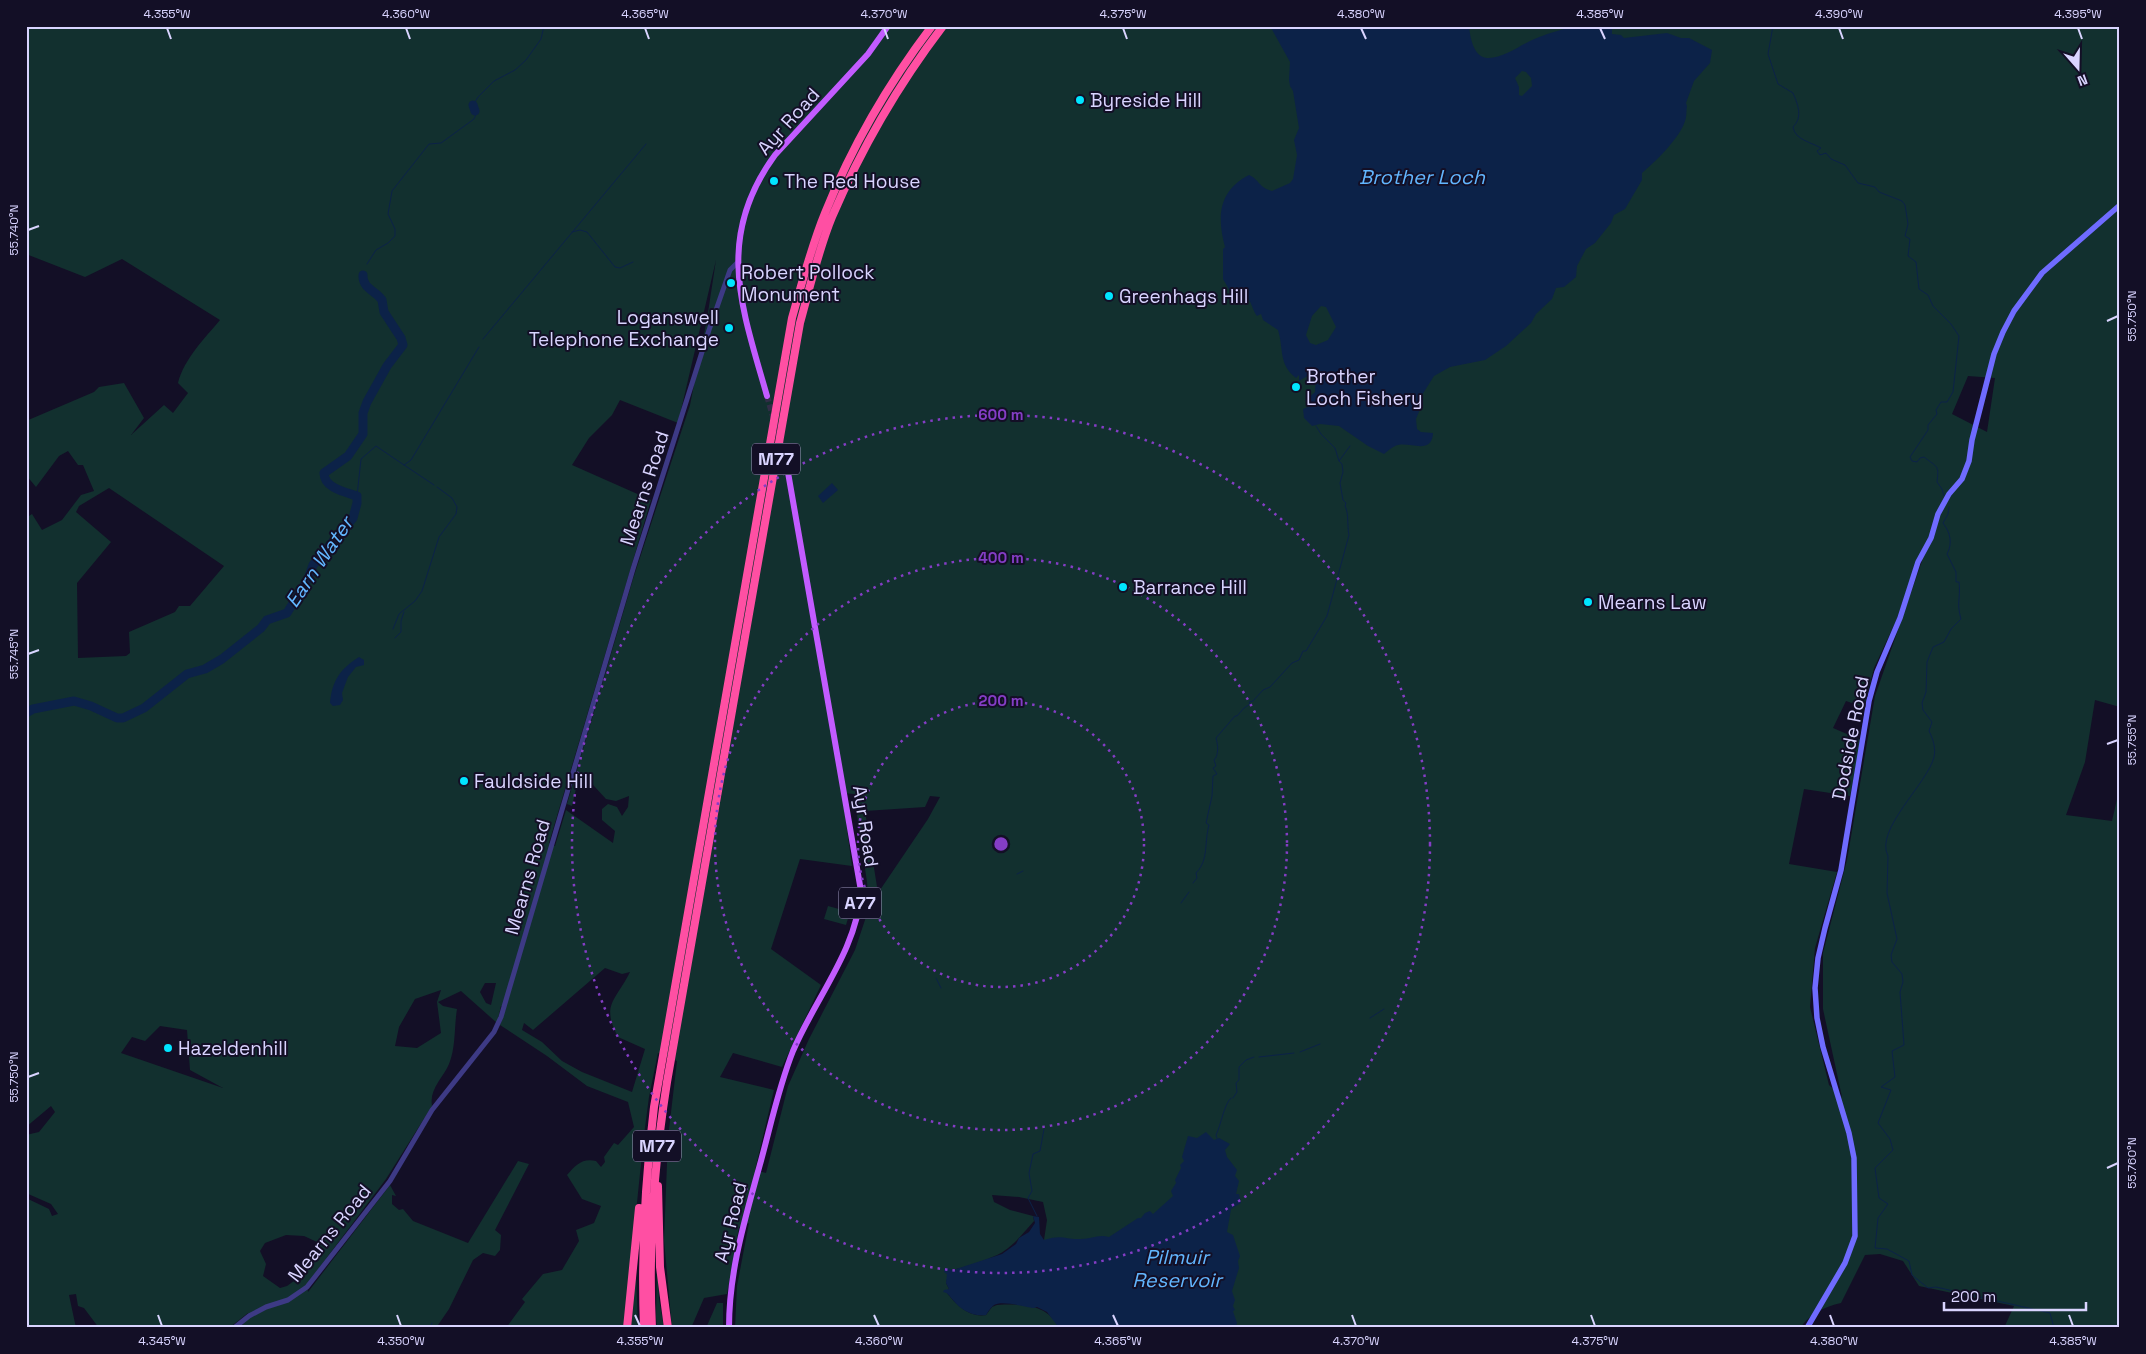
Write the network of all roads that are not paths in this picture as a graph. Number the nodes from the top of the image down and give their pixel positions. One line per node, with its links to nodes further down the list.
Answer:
1 (888, 26): 5 (main road, Ayr Road)
2 (932, 26): 8 (highway, M77)
3 (943, 26): 9 (highway, M77)
4 (2120, 205): 16 (main road, Dodside Road)
5 (738, 262): 6 (main road, Ayr Road); 10 (street, Mearns Road)
6 (767, 396)
7 (786, 461): 15 (main road, Ayr Road / A77)
8 (662, 1060): 11 (highway); 12 (highway, M77)
9 (662, 1117): 13 (highway, M77); 14 (highway)
10 (234, 1328)
11 (627, 1328)
12 (644, 1328)
13 (652, 1328)
14 (668, 1328)
15 (730, 1328)
16 (1808, 1328)

